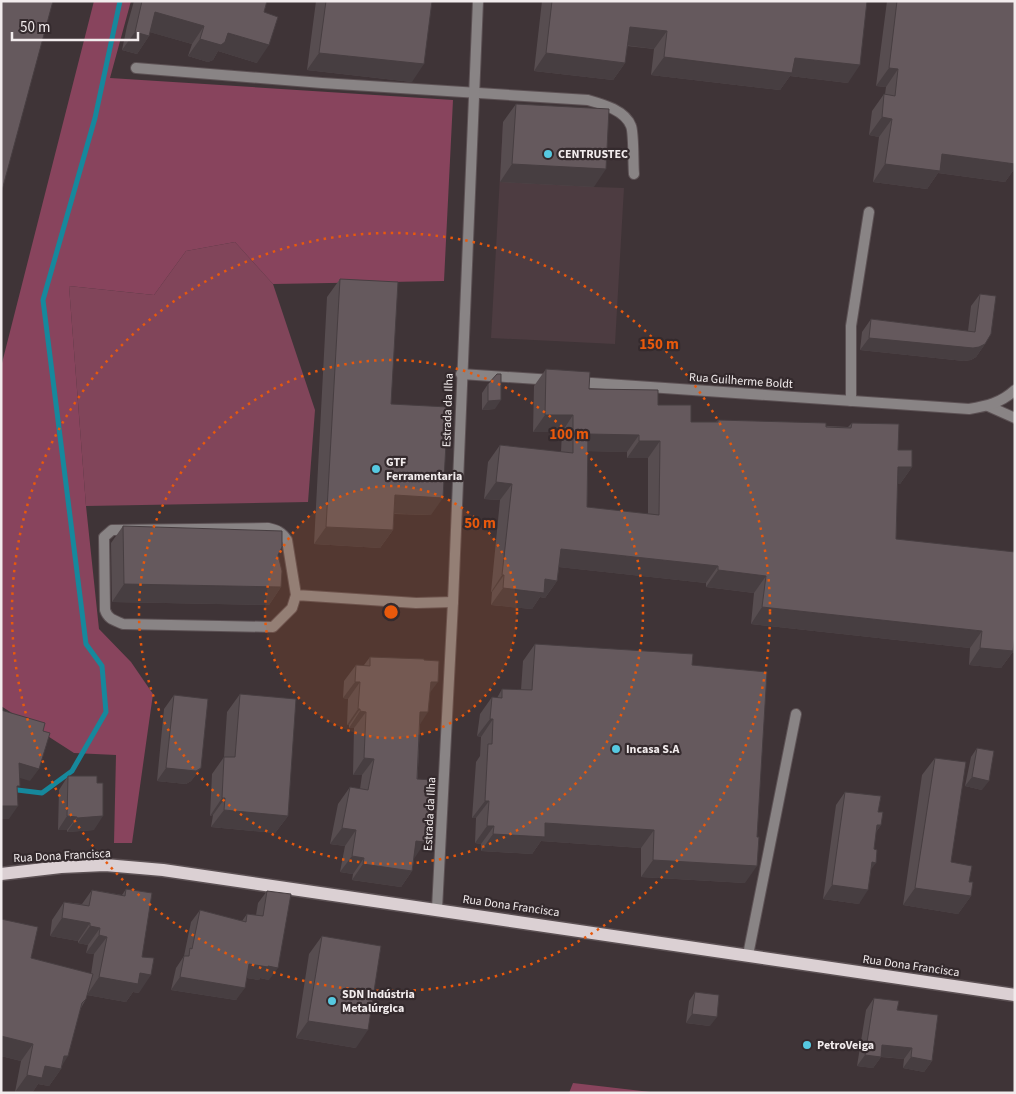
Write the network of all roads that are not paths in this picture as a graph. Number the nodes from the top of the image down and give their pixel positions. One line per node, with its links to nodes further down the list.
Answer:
1 (478, 1): 3 (street, Estrada da Ilha)
2 (136, 68): 3 (street)
3 (473, 92): 4 (street); 6 (street, Estrada da Ilha)
4 (634, 174)
5 (869, 212): 8 (street)
6 (462, 374): 8 (street, Rua Guilherme Boldt); 12 (street, Estrada da Ilha)
7 (1015, 390): 9 (street, Rua Guilherme Boldt)
8 (851, 401): 9 (street, Rua Guilherme Boldt)
9 (988, 406): 10 (street)
10 (1015, 418)
11 (296, 595): 11 (street); 12 (street)
12 (453, 602): 15 (street, Estrada da Ilha)
13 (796, 714): 16 (street)
14 (1, 874): 15 (main road, Rua Dona Francisca)
15 (437, 909): 16 (main road, Rua Dona Francisca)
16 (748, 955): 17 (main road, Rua Dona Francisca)
17 (1015, 995)

